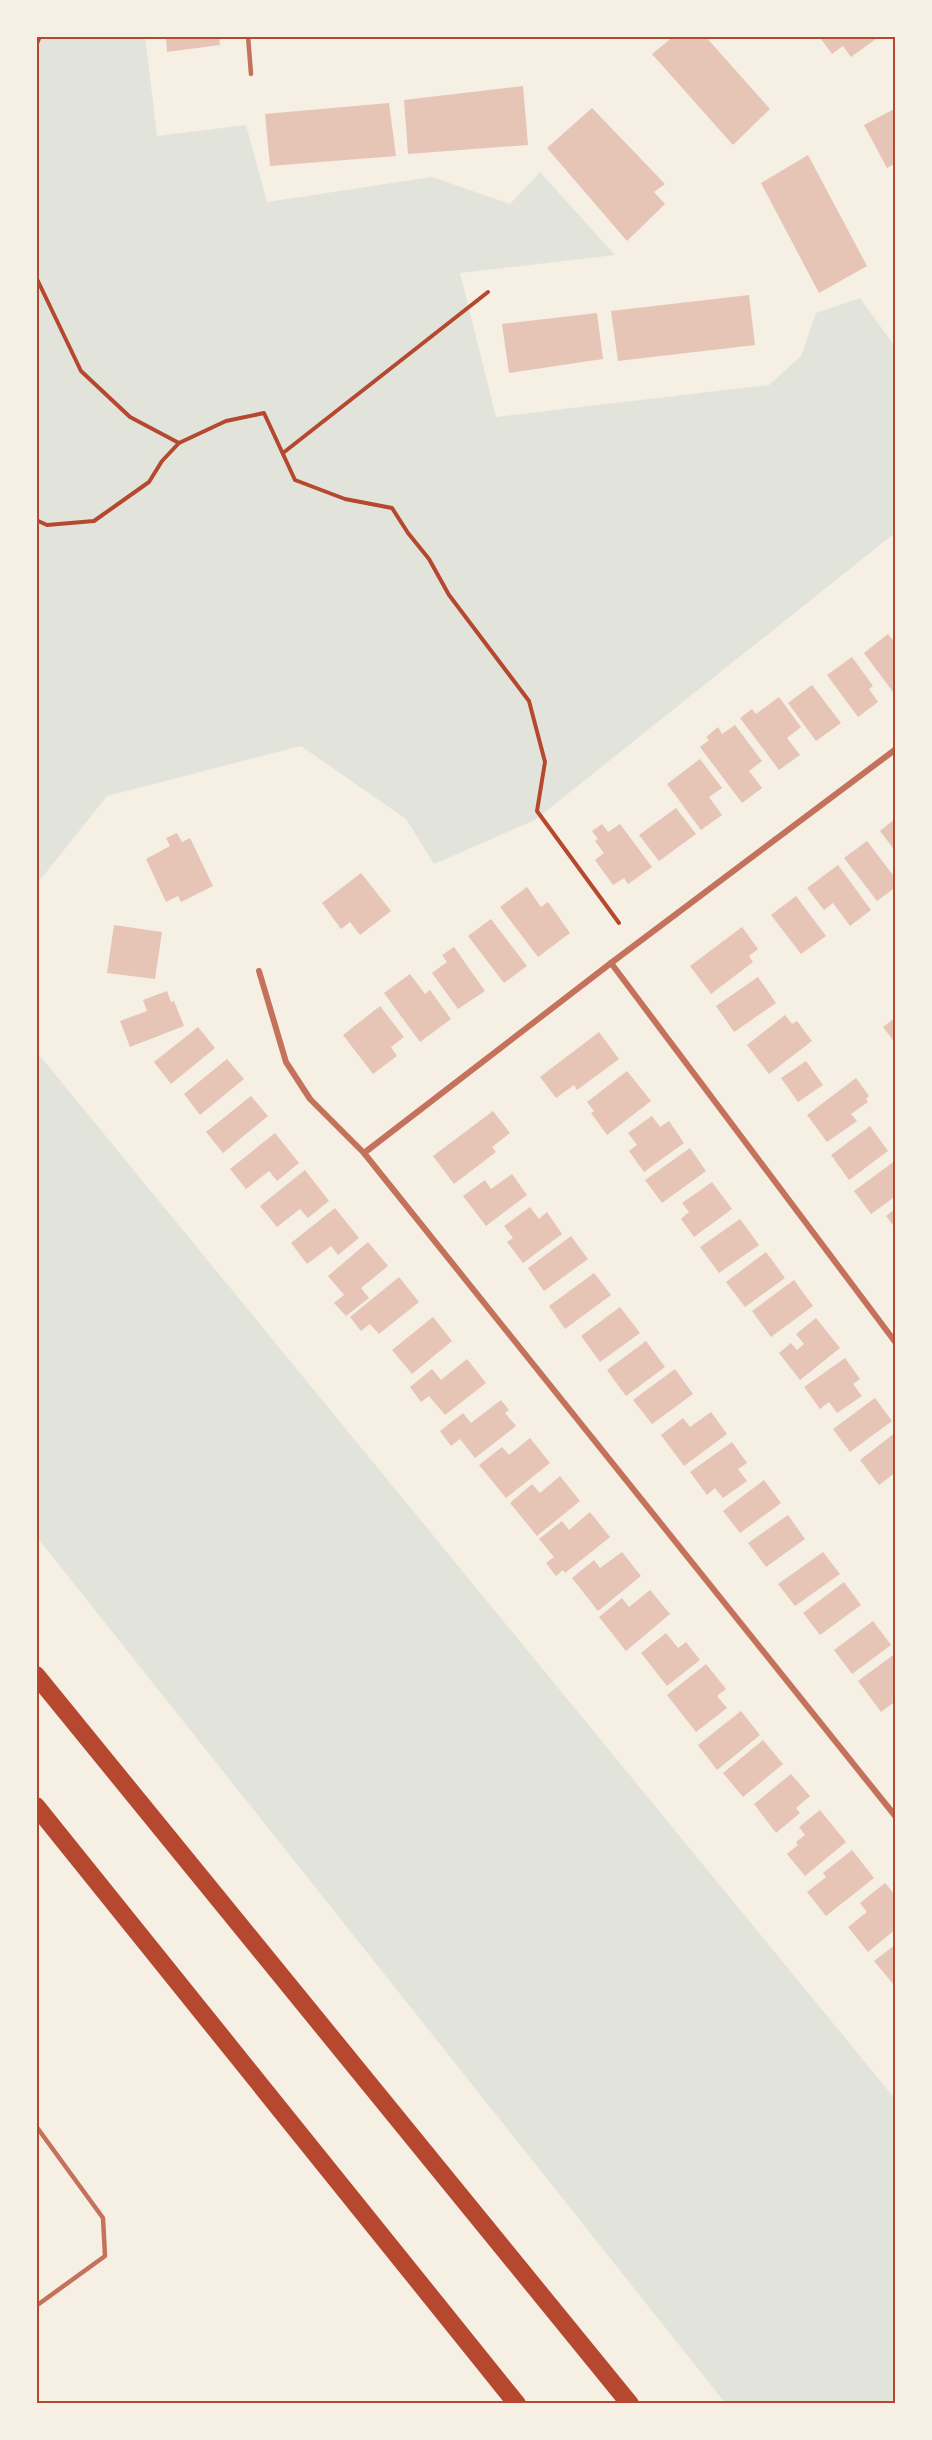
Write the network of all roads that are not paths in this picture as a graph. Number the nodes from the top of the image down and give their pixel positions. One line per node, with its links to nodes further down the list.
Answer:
1 (248, 36): 2 (lane)
2 (251, 74)
3 (896, 749): 4 (street)
4 (611, 963): 6 (street); 7 (street)
5 (259, 971): 6 (street)
6 (364, 1153): 10 (street)
7 (896, 1343)
8 (36, 1675): 14 (highway)
9 (36, 1806): 13 (highway)
10 (896, 1817)
11 (36, 2126): 12 (lane)
12 (36, 2306)
13 (517, 2404)
14 (630, 2404)

